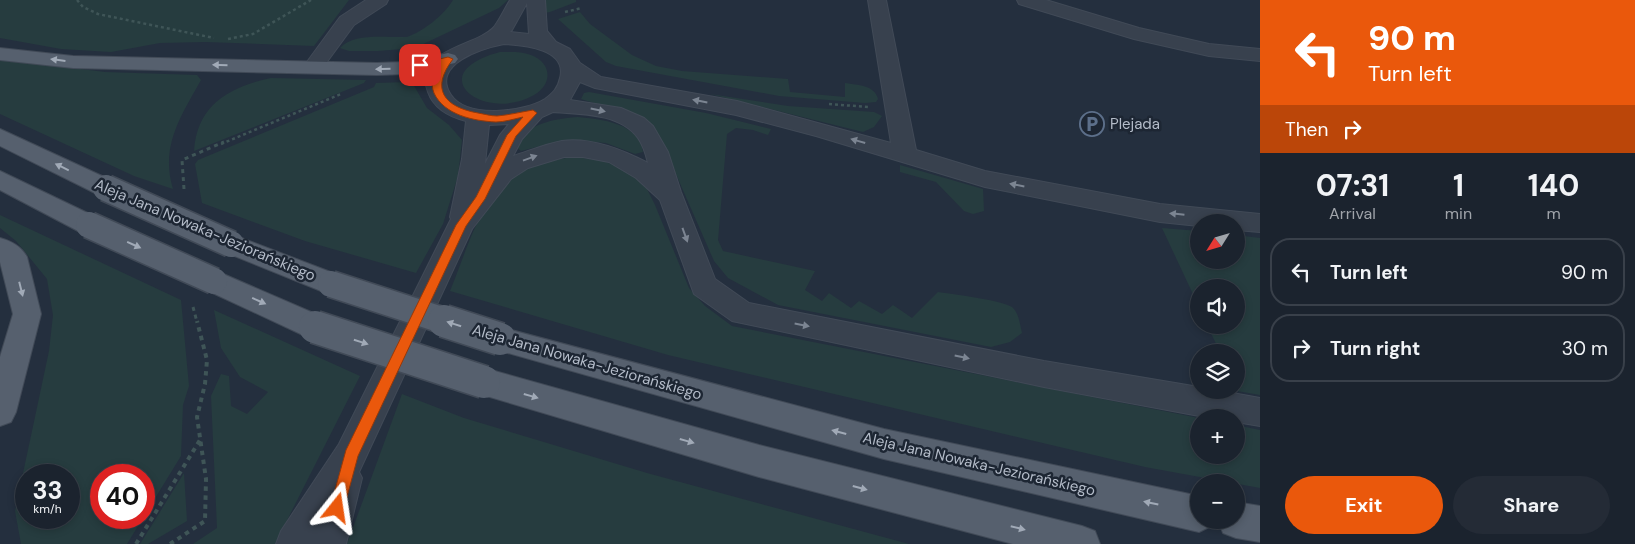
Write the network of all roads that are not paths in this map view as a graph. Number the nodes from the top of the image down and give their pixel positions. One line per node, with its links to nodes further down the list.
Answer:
1 (379, 0): 11 (street)
2 (519, 0): 6 (street)
3 (536, 0): 7 (street)
4 (877, 0): 16 (street)
5 (1026, 0): 9 (street)
6 (489, 40): 7 (street); 10 (street)
7 (548, 45): 12 (street)
8 (0, 54): 11 (main road, one-way to 8)
9 (1260, 54)
10 (448, 59): 11 (main road, one-way to 11); 14 (street)
11 (314, 66)
12 (570, 66): 13 (street); 16 (street, one-way to 12)
13 (541, 109): 14 (street); 18 (street, one-way to 18); 19 (street)
14 (478, 117): 21 (street)
15 (0, 137): 26 (main road, Aleja Jana Nowaka-Jeziorańskiego, one-way to 15, bridge)
16 (904, 154): 20 (street, one-way to 16)
17 (0, 180): 31 (main road, one-way to 31, bridge)
18 (671, 196): 19 (street, one-way to 18); 24 (street, one-way to 24)
19 (480, 199): 21 (street)
20 (1260, 223)
21 (461, 225): 25 (street)
22 (0, 248): 23 (main road, one-way to 23)
23 (0, 412)
24 (1260, 412)
25 (351, 455): 29 (street); 30 (street)
26 (1190, 512)
27 (1245, 522): 28 (main road)
28 (1260, 524)
29 (294, 544)
30 (328, 544)
31 (1082, 544)

